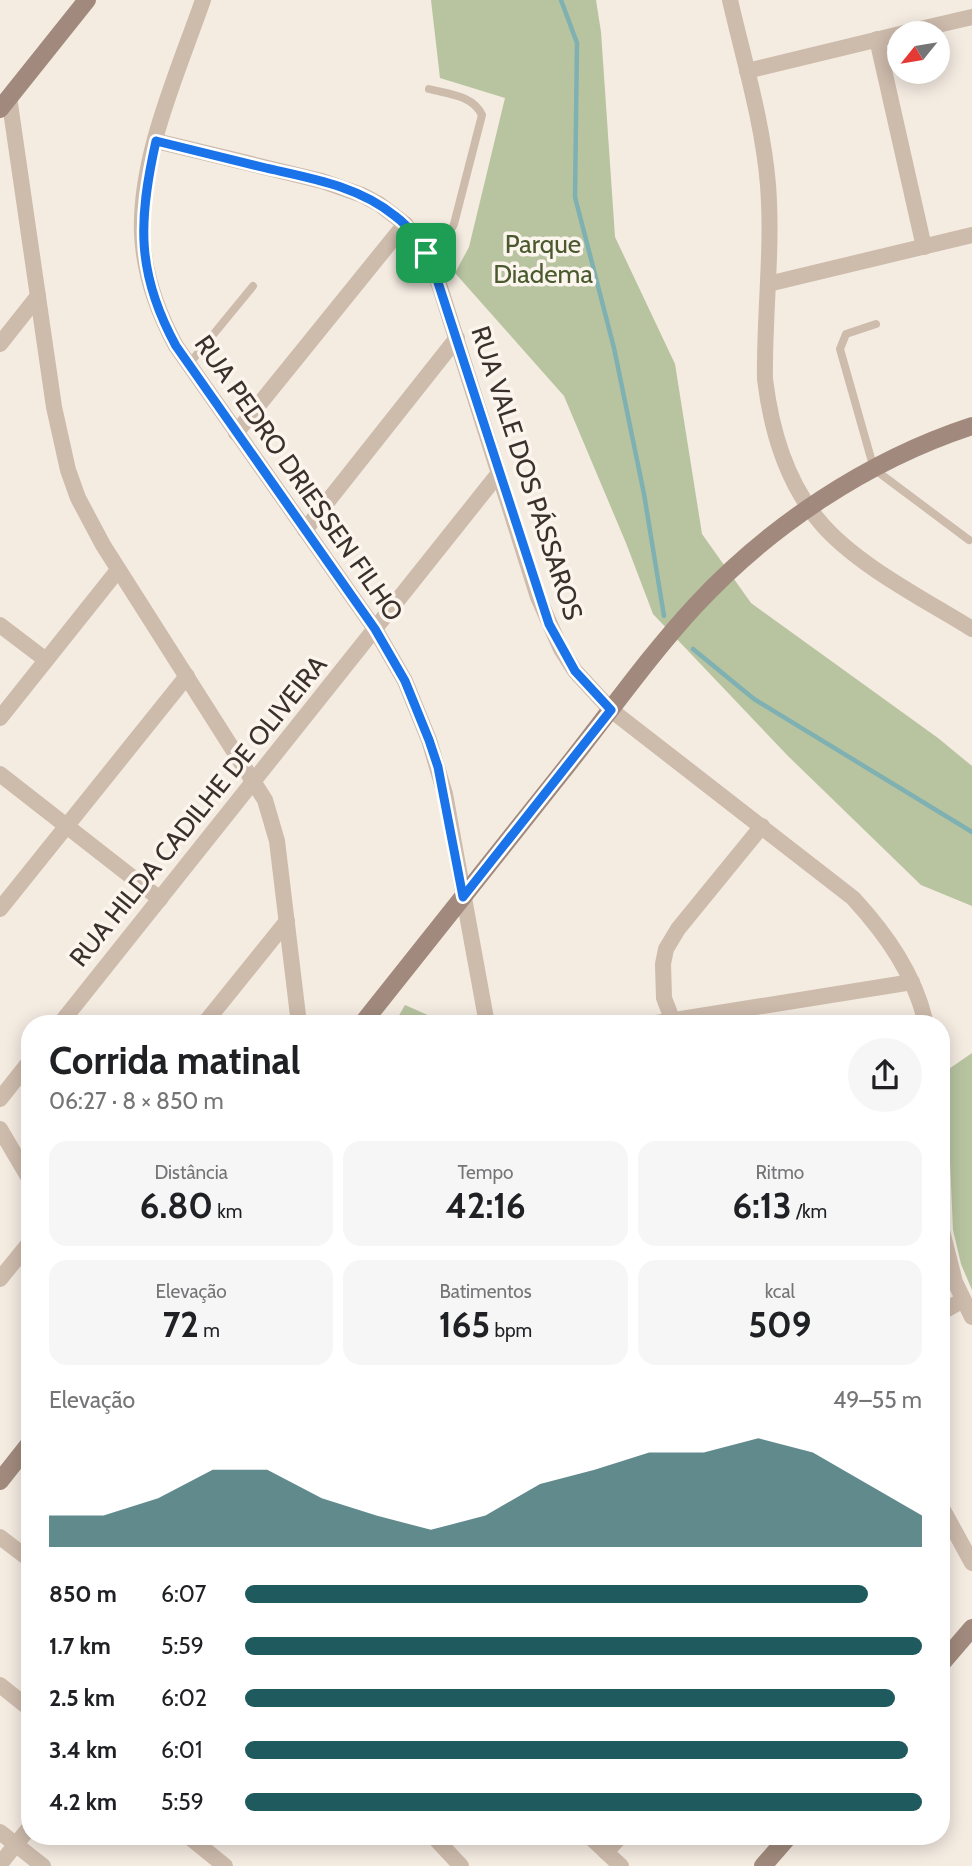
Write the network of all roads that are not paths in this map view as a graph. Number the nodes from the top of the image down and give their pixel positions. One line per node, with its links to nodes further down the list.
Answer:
1 (87, 0): 10 (street)
2 (203, 0): 11 (street, RUA PEDRO DRIESSEN FILHO)
3 (730, 0): 8 (street)
4 (972, 17): 5 (street)
5 (950, 22)
6 (887, 37): 7 (street)
7 (877, 39): 8 (street); 14 (street)
8 (747, 71): 16 (street)
9 (429, 89): 15 (lane)
10 (5, 103): 18 (street)
11 (156, 141): 12 (street, RUA VALE DOS PÁSSAROS); 22 (street, RUA PEDRO DRIESSEN FILHO)
12 (405, 223): 15 (street, RUA VALE DOS PÁSSAROS); 24 (street)
13 (972, 235): 14 (street)
14 (923, 247): 16 (street)
15 (426, 253): 20 (street, RUA VALE DOS PÁSSAROS)
16 (768, 284): 27 (street)
17 (253, 285): 22 (lane)
18 (38, 296): 21 (street); 30 (street)
19 (876, 324): 25 (lane)
20 (457, 338): 26 (street, RUA VALE DOS PÁSSAROS); 28 (street)
21 (0, 344)
22 (189, 364): 24 (street, RUA PEDRO DRIESSEN FILHO)
23 (972, 426): 25 (street)
24 (236, 433): 28 (street, RUA PEDRO DRIESSEN FILHO)
25 (874, 469): 27 (street); 29 (lane)
26 (499, 473): 32 (street, RUA HILDA CADILHE DE OLIVEIRA); 36 (street, RUA VALE DOS PÁSSAROS)
27 (808, 507): 33 (street); 36 (street)
28 (305, 530): 32 (street, RUA PEDRO DRIESSEN FILHO)
29 (969, 540)
30 (118, 570): 34 (street); 35 (street)
31 (0, 625): 34 (street)
32 (375, 629): 39 (street, RUA HILDA CADILHE DE OLIVEIRA); 42 (street, RUA PEDRO DRIESSEN FILHO)
33 (972, 629)
34 (46, 660): 37 (street)
35 (187, 676): 39 (street); 40 (street)
36 (611, 710): 41 (street, RUA VALE DOS PÁSSAROS); 42 (street)
37 (0, 718)
38 (0, 774): 40 (street)
39 (254, 780): 43 (street, RUA HILDA CADILHE DE OLIVEIRA); 45 (street)
40 (66, 826): 43 (street); 44 (street)
41 (762, 826): 46 (street, RUA VALE DOS PÁSSAROS); 52 (street)
42 (463, 897): 50 (street); 51 (street, RUA PEDRO DRIESSEN FILHO)
43 (160, 899): 47 (street, RUA HILDA CADILHE DE OLIVEIRA)
44 (0, 909)
45 (287, 921): 48 (street); 49 (street)
46 (912, 982): 53 (street); 54 (street, RUA VALE DOS PÁSSAROS)
47 (67, 1015)
48 (211, 1015)
49 (298, 1015)
50 (369, 1015)
51 (485, 1015)
52 (671, 1015)
53 (715, 1015)
54 (923, 1015)
55 (21, 1072): 56 (street)
56 (0, 1098)
57 (0, 1129): 58 (street)
58 (21, 1165)
59 (21, 1253): 61 (street)
60 (950, 1268): 62 (street)
61 (0, 1279)
62 (962, 1300): 63 (street); 64 (street)
63 (950, 1307)
64 (972, 1317)
65 (21, 1454): 66 (street)
66 (0, 1481)
67 (950, 1523): 70 (street)
68 (0, 1537): 69 (street)
69 (21, 1553)
70 (972, 1563)
71 (972, 1628): 72 (street)
72 (950, 1653)
73 (0, 1685): 74 (street)
74 (21, 1702)
75 (0, 1832): 77 (street)
76 (21, 1838): 77 (street)
77 (16, 1844): 84 (street); 85 (street)
78 (202, 1845): 86 (street)
79 (441, 1845): 87 (street)
80 (599, 1845): 83 (street)
81 (613, 1845): 83 (street)
82 (781, 1845): 89 (street)
83 (606, 1852): 88 (street)
84 (0, 1864)
85 (43, 1866)
86 (225, 1866)
87 (461, 1866)
88 (621, 1866)
89 (763, 1866)

